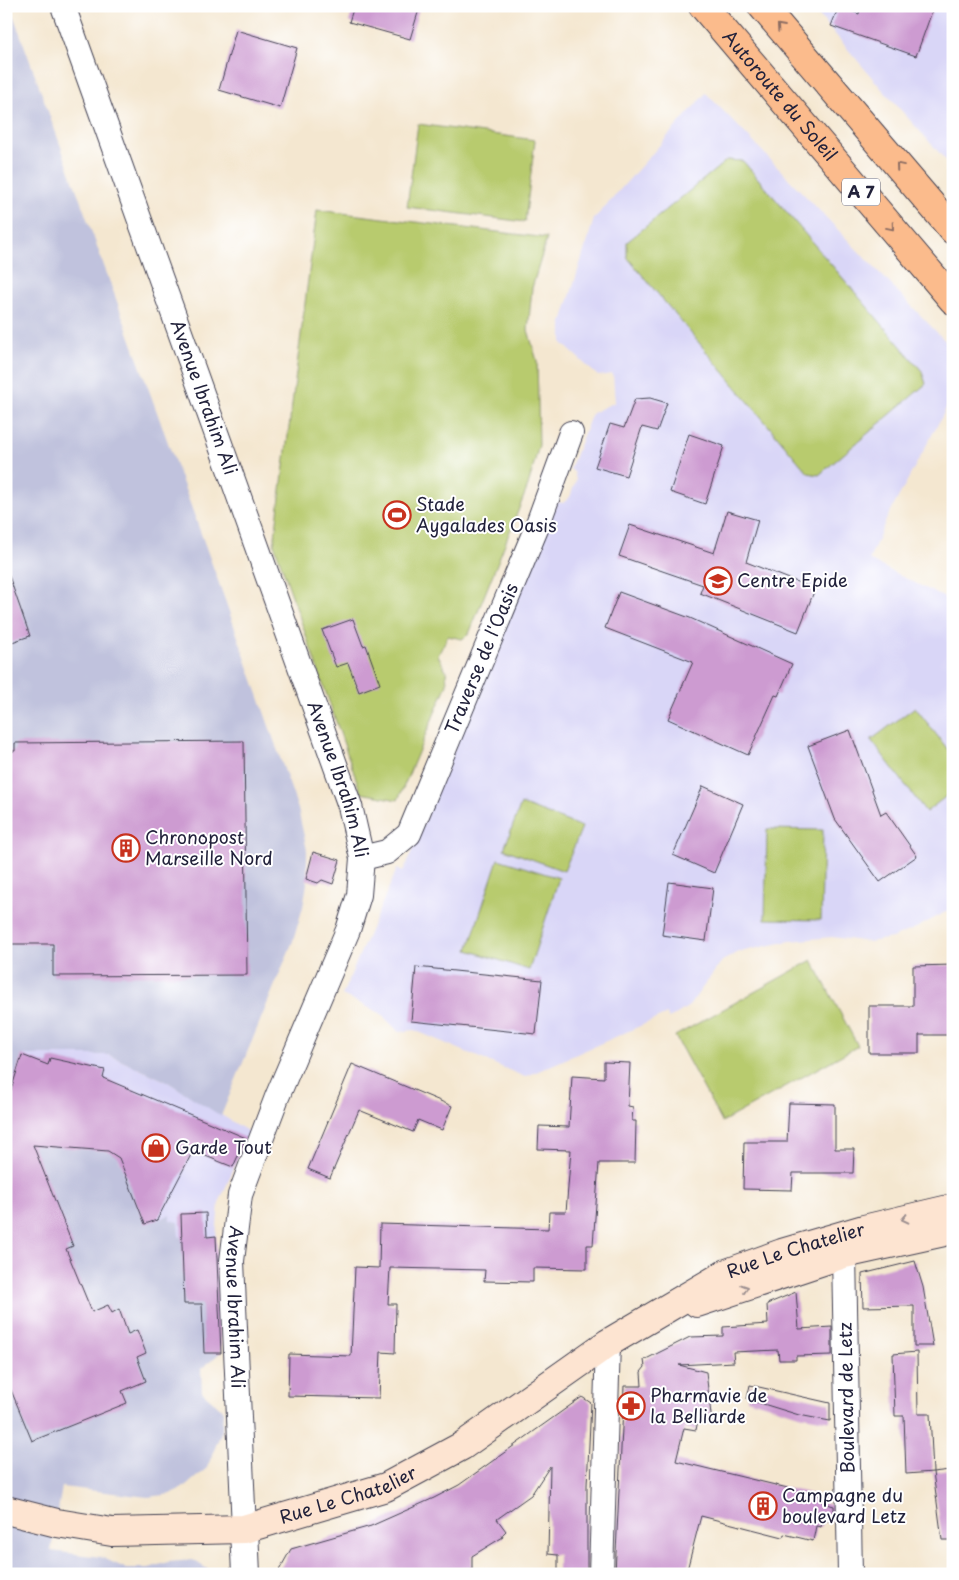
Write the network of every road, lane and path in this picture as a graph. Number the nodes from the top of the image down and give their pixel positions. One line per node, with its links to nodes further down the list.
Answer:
1 (63, 6): 7 (street, Avenue Ibrahim Ali)
2 (703, 6): 5 (highway, Autoroute du Soleil / A 7, one-way to 5)
3 (762, 6): 4 (highway, A 7, one-way to 3)
4 (953, 230)
5 (953, 300)
6 (571, 432): 7 (street, Traverse de l'Oasis)
7 (362, 858): 15 (street, Avenue Ibrahim Ali)
8 (953, 1208): 9 (main road, Rue Le Chatelier, one-way to 9)
9 (864, 1228): 11 (street); 12 (main road, Rue Le Chatelier)
10 (953, 1230): 11 (main road, Rue Le Chatelier)
11 (844, 1254): 12 (main road, Rue Le Chatelier, one-way to 11); 18 (street, Boulevard de Letz)
12 (648, 1318): 13 (main road, Rue Le Chatelier)
13 (608, 1343): 15 (main road, Rue Le Chatelier); 17 (street)
14 (6, 1510): 15 (main road, Rue Le Chatelier)
15 (244, 1529): 16 (street, Avenue Ibrahim Ali)
16 (246, 1574)
17 (601, 1574)
18 (850, 1574)

